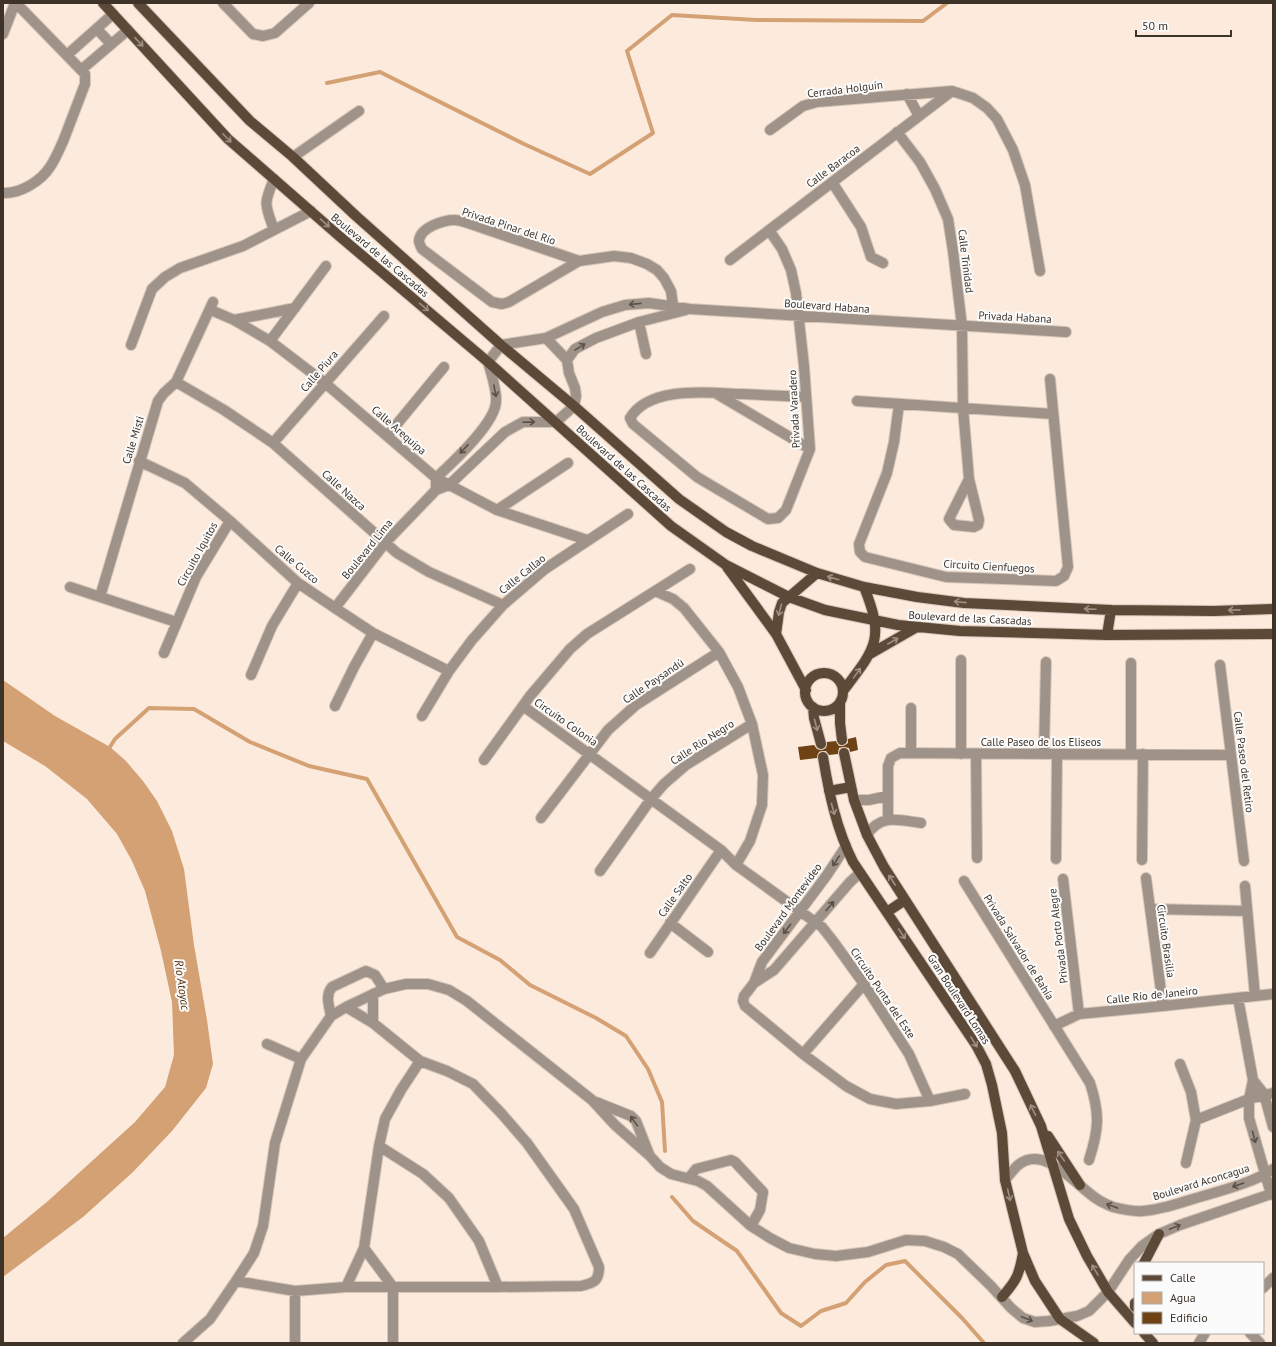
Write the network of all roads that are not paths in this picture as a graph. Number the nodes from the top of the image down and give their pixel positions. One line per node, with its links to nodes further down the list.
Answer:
1 (16, 3): 9 (street); 11 (street)
2 (103, 3): 6 (main road, Boulevard de las Cascadas)
3 (138, 3): 19 (main road, Boulevard de las Cascadas)
4 (223, 3): 5 (street)
5 (309, 3)
6 (114, 14): 7 (street); 8 (main road, Boulevard de las Cascadas)
7 (97, 29): 10 (street); 11 (street)
8 (128, 30): 10 (street); 20 (main road, Boulevard de las Cascadas, one-way to 20)
9 (3, 34)
10 (111, 44): 12 (street)
11 (67, 55): 12 (street)
12 (81, 70): 22 (street)
13 (952, 91): 14 (street, Cerrada Holguín); 16 (street, Calle Baracoa); 30 (street)
14 (907, 94): 16 (street); 17 (street, Cerrada Holguín)
15 (359, 111): 19 (street)
16 (919, 116): 18 (street, Calle Baracoa)
17 (770, 130)
18 (897, 132): 21 (street, Calle Baracoa); 38 (street, Calle Trinidad)
19 (293, 157): 43 (main road, Boulevard de las Cascadas)
20 (274, 179): 23 (main road, Boulevard de las Cascadas); 24 (street)
21 (832, 182): 25 (street, Calle Baracoa); 28 (street)
22 (3, 193)
23 (311, 211): 24 (street); 46 (main road, Boulevard de las Cascadas, one-way to 46)
24 (274, 230): 42 (street)
25 (769, 230): 26 (street, Calle Baracoa); 35 (street, Privada Varadero)
26 (730, 260)
27 (579, 261): 27 (street, Privada Pinar del Río); 33 (street, Privada Pinar del Río)
28 (883, 264)
29 (326, 266): 32 (street)
30 (1040, 271)
31 (212, 306): 36 (street, Calle Arequipa); 49 (street, Calle Misti)
32 (294, 308): 36 (street); 41 (street)
33 (674, 310): 35 (street, Boulevard Habana); 37 (street, Boulevard Habana); 40 (street, Boulevard Habana, one-way to 40)
34 (384, 316): 50 (street, Calle Piura)
35 (798, 316): 38 (street, Boulevard Habana); 52 (street, Privada Varadero)
36 (234, 320): 41 (street, Calle Arequipa)
37 (639, 322): 44 (street); 45 (street, Boulevard Habana, one-way to 37)
38 (962, 326): 39 (street, Privada Habana); 56 (street, Calle Trinidad)
39 (1066, 332)
40 (546, 338): 43 (street, Boulevard Habana); 45 (street)
41 (270, 341): 50 (street, Calle Arequipa)
42 (131, 345)
43 (501, 345): 46 (street); 55 (main road, Boulevard de las Cascadas)
44 (646, 354)
45 (567, 360): 55 (street)
46 (488, 362): 58 (main road, Boulevard de las Cascadas); 64 (street, one-way to 64)
47 (444, 368): 59 (street)
48 (1050, 379): 57 (street, Circuito Cienfuegos)
49 (176, 382): 60 (street, Calle Nazca); 62 (street, Calle Misti)
50 (325, 383): 59 (street, Calle Arequipa); 60 (street, Calle Piura)
51 (715, 393): 52 (street); 61 (street); 61 (street, Privada Varadero)
52 (806, 397): 61 (street, Privada Varadero)
53 (857, 401): 54 (street)
54 (900, 404): 56 (street); 57 (street, Circuito Cienfuegos)
55 (574, 406): 58 (street); 75 (main road, Boulevard de las Cascadas)
56 (963, 408): 57 (street); 65 (street, Calle Trinidad)
57 (1053, 414)
58 (556, 422): 66 (street, Boulevard Lima, one-way to 58); 73 (main road, Boulevard de las Cascadas)
59 (387, 436): 64 (street, Calle Arequipa)
60 (273, 443): 72 (street, Calle Nazca)
61 (810, 449)
62 (139, 461): 70 (street, Calle Cuzco); 80 (street, Calle Misti)
63 (568, 463): 68 (street)
64 (436, 478): 66 (street, Calle Arequipa); 67 (street)
65 (969, 479)
66 (449, 484): 67 (street, Boulevard Lima); 68 (street, Calle Arequipa)
67 (436, 490): 72 (street, Boulevard Lima)
68 (497, 510): 71 (street, Calle Arequipa)
69 (628, 514): 71 (street, Calle Callao)
70 (230, 521): 76 (street, Calle Cuzco); 87 (street, Circuito Iquitos)
71 (587, 540): 82 (street, Calle Callao)
72 (385, 543): 82 (street, Calle Nazca); 83 (street, Boulevard Lima)
73 (726, 565): 81 (main road, Boulevard de las Cascadas); 90 (main road)
74 (690, 569): 79 (street, Circuito Colonia)
75 (817, 573): 78 (main road, Boulevard de las Cascadas, one-way to 75); 81 (main road)
76 (298, 583): 83 (street, Calle Cuzco); 101 (street)
77 (70, 587): 80 (street)
78 (864, 587): 85 (main road, Boulevard de las Cascadas, one-way to 78); 86 (main road)
79 (655, 591): 93 (street); 106 (street, Circuito Colonia)
80 (100, 596): 87 (street)
81 (789, 597): 86 (main road, Boulevard de las Cascadas); 90 (main road, one-way to 90)
82 (503, 605): 100 (street, Calle Callao)
83 (335, 608): 89 (street, Calle Cuzco)
84 (1273, 609): 85 (main road, Boulevard de las Cascadas, one-way to 85)
85 (1111, 610): 92 (main road)
86 (875, 621): 88 (main road, Boulevard de las Cascadas); 95 (main road)
87 (176, 622): 94 (street, Circuito Iquitos)
88 (917, 627): 92 (main road, Boulevard de las Cascadas); 95 (main road, one-way to 88)
89 (373, 633): 100 (street, Calle Cuzco); 105 (street)
90 (776, 634): 102 (main road)
91 (1273, 634): 92 (main road, Boulevard de las Cascadas)
92 (1107, 635)
93 (719, 652): 110 (street); 113 (street, Calle Paysandú)
94 (164, 653)
95 (870, 654): 103 (main road, one-way to 95)
96 (961, 660): 116 (street)
97 (1046, 662): 118 (street)
98 (1131, 663): 120 (street)
99 (1220, 665): 122 (street, Calle Paseo del Retiro)
100 (449, 671): 109 (street, Calle Callao)
101 (251, 675)
102 (806, 690): 103 (main road); 107 (main road)
103 (843, 690): 104 (main road)
104 (840, 702): 107 (main road); 111 (main road)
105 (335, 706)
106 (523, 706): 113 (street, Circuito Colonia); 124 (street)
107 (813, 707): 112 (main road, one-way to 112)
108 (911, 708): 115 (street)
109 (422, 716)
110 (752, 724): 128 (street, Calle Río Negro); 140 (street)
111 (842, 740)
112 (821, 744)
113 (589, 753): 128 (street, Circuito Colonia); 130 (street, Calle Paysandú)
114 (844, 753): 125 (main road, Gran Boulevard Lomas)
115 (910, 753): 116 (street, Calle Paseo de los Eliseos); 127 (street, Calle Paseo de los Eliseos)
116 (961, 754): 117 (street, Calle Paseo de los Eliseos)
117 (976, 754): 118 (street, Calle Paseo de los Eliseos); 136 (street)
118 (1044, 754): 119 (street, Calle Paseo de los Eliseos)
119 (1057, 754): 120 (street, Calle Paseo de los Eliseos); 137 (street)
120 (1131, 754): 121 (street, Calle Paseo de los Eliseos)
121 (1143, 754): 122 (street, Calle Paseo de los Eliseos); 138 (street)
122 (1231, 755): 139 (street, Calle Paseo del Retiro)
123 (824, 756): 126 (main road, Gran Boulevard Lomas)
124 (484, 760)
125 (851, 787): 126 (main road); 129 (main road, Gran Boulevard Lomas)
126 (829, 791): 134 (main road, Gran Boulevard Lomas, one-way to 134)
127 (887, 796): 129 (street); 131 (street, Calle Paseo de los Eliseos)
128 (651, 799): 135 (street, Circuito Colonia); 141 (street, Calle Río Negro)
129 (854, 800): 133 (main road, Gran Boulevard Lomas)
130 (541, 818)
131 (888, 819): 132 (street); 133 (street)
132 (921, 823)
133 (867, 835): 147 (main road, Gran Boulevard Lomas, one-way to 133)
134 (846, 846): 142 (main road, Gran Boulevard Lomas); 149 (street, Boulevard Montevideo, one-way to 149)
135 (721, 850): 140 (street, Circuito Colonia); 153 (street, Calle Salto)
136 (977, 858)
137 (1056, 859)
138 (1142, 860)
139 (1244, 861)
140 (736, 865): 149 (street, Circuito Colonia)
141 (600, 871)
142 (860, 873): 151 (main road, Gran Boulevard Lomas); 152 (street, Boulevard Montevideo, one-way to 142)
143 (1146, 878): 148 (street, Circuito Brasilia)
144 (1063, 880): 165 (street, Privada Porto Alegre)
145 (964, 881): 168 (street, Privada Salvador de Bahía)
146 (1245, 886): 150 (street)
147 (905, 900): 151 (main road); 181 (main road, Gran Boulevard Lomas, one-way to 147)
148 (1150, 909): 150 (street); 163 (street, Circuito Brasilia)
149 (800, 911): 152 (street, Circuito Punta del Este); 156 (street, Boulevard Montevideo, one-way to 156)
150 (1248, 911): 161 (street)
151 (886, 912): 190 (main road, Gran Boulevard Lomas, one-way to 190)
152 (816, 922): 156 (street, Boulevard Montevideo); 157 (street, Circuito Punta del Este)
153 (670, 923): 154 (street); 155 (street, Calle Salto)
154 (708, 952)
155 (650, 953)
156 (754, 983): 170 (street, Boulevard Montevideo)
157 (864, 984): 170 (street); 179 (street, Circuito Punta del Este)
158 (384, 989): 159 (street); 166 (street); 178 (street)
159 (373, 994): 164 (street); 167 (street)
160 (1273, 994): 161 (street, Calle Río de Janeiro)
161 (1255, 996): 162 (street, Calle Río de Janeiro)
162 (1238, 998): 163 (street, Calle Río de Janeiro); 174 (street)
163 (1163, 1006): 165 (street, Calle Río de Janeiro)
164 (346, 1007): 166 (street); 167 (street)
165 (1079, 1014): 168 (street, Calle Río de Janeiro)
166 (331, 1016): 171 (street)
167 (373, 1023): 172 (street)
168 (1054, 1026): 185 (street, Privada Salvador de Bahía)
169 (267, 1044): 171 (street)
170 (803, 1054): 179 (street)
171 (300, 1059): 199 (street)
172 (420, 1061): 183 (street); 202 (street)
173 (1180, 1064): 180 (street)
174 (1253, 1080): 176 (street); 177 (street)
175 (965, 1094): 179 (street)
176 (1269, 1094): 177 (street); 182 (street)
177 (1249, 1099): 180 (street); 188 (street, one-way to 188)
178 (592, 1100): 184 (street); 184 (street, one-way to 178)
179 (930, 1101)
180 (1196, 1120): 186 (street)
181 (1041, 1126): 187 (main road, Gran Boulevard Lomas); 191 (main road, one-way to 181)
182 (1273, 1128)
183 (378, 1146): 195 (street); 202 (street)
184 (650, 1156): 189 (street)
185 (1089, 1160)
186 (1186, 1163)
187 (1053, 1164): 190 (street); 191 (street, Boulevard Aconcagua); 205 (main road, Gran Boulevard Lomas, one-way to 187)
188 (1269, 1172): 191 (street, Boulevard Aconcagua, one-way to 191); 192 (street)
189 (689, 1178): 193 (street); 193 (street)
190 (1005, 1180): 196 (main road, Gran Boulevard Lomas, one-way to 196)
191 (1080, 1185)
192 (1272, 1195): 194 (street, one-way to 192)
193 (751, 1226): 206 (street)
194 (1159, 1234): 197 (main road); 205 (street)
195 (364, 1248): 200 (street); 201 (street)
196 (1023, 1253): 206 (main road); 207 (main road, Gran Boulevard Lomas)
197 (1145, 1262)
198 (1273, 1277): 203 (street)
199 (236, 1281): 204 (street); 212 (street)
200 (346, 1287): 201 (street); 204 (street)
201 (393, 1287): 202 (street); 214 (street)
202 (498, 1287)
203 (1264, 1287)
204 (295, 1290): 213 (street)
205 (1108, 1292): 207 (street); 208 (main road, Gran Boulevard Lomas)
206 (1002, 1297): 207 (street, one-way to 207)
207 (1060, 1319): 215 (main road, Gran Boulevard Lomas)
208 (1134, 1322)
209 (1145, 1334): 216 (main road)
210 (1204, 1334): 217 (street)
211 (1251, 1334): 218 (street)
212 (183, 1343)
213 (296, 1343)
214 (393, 1343)
215 (1094, 1343)
216 (1153, 1343)
217 (1199, 1343)
218 (1260, 1343)

